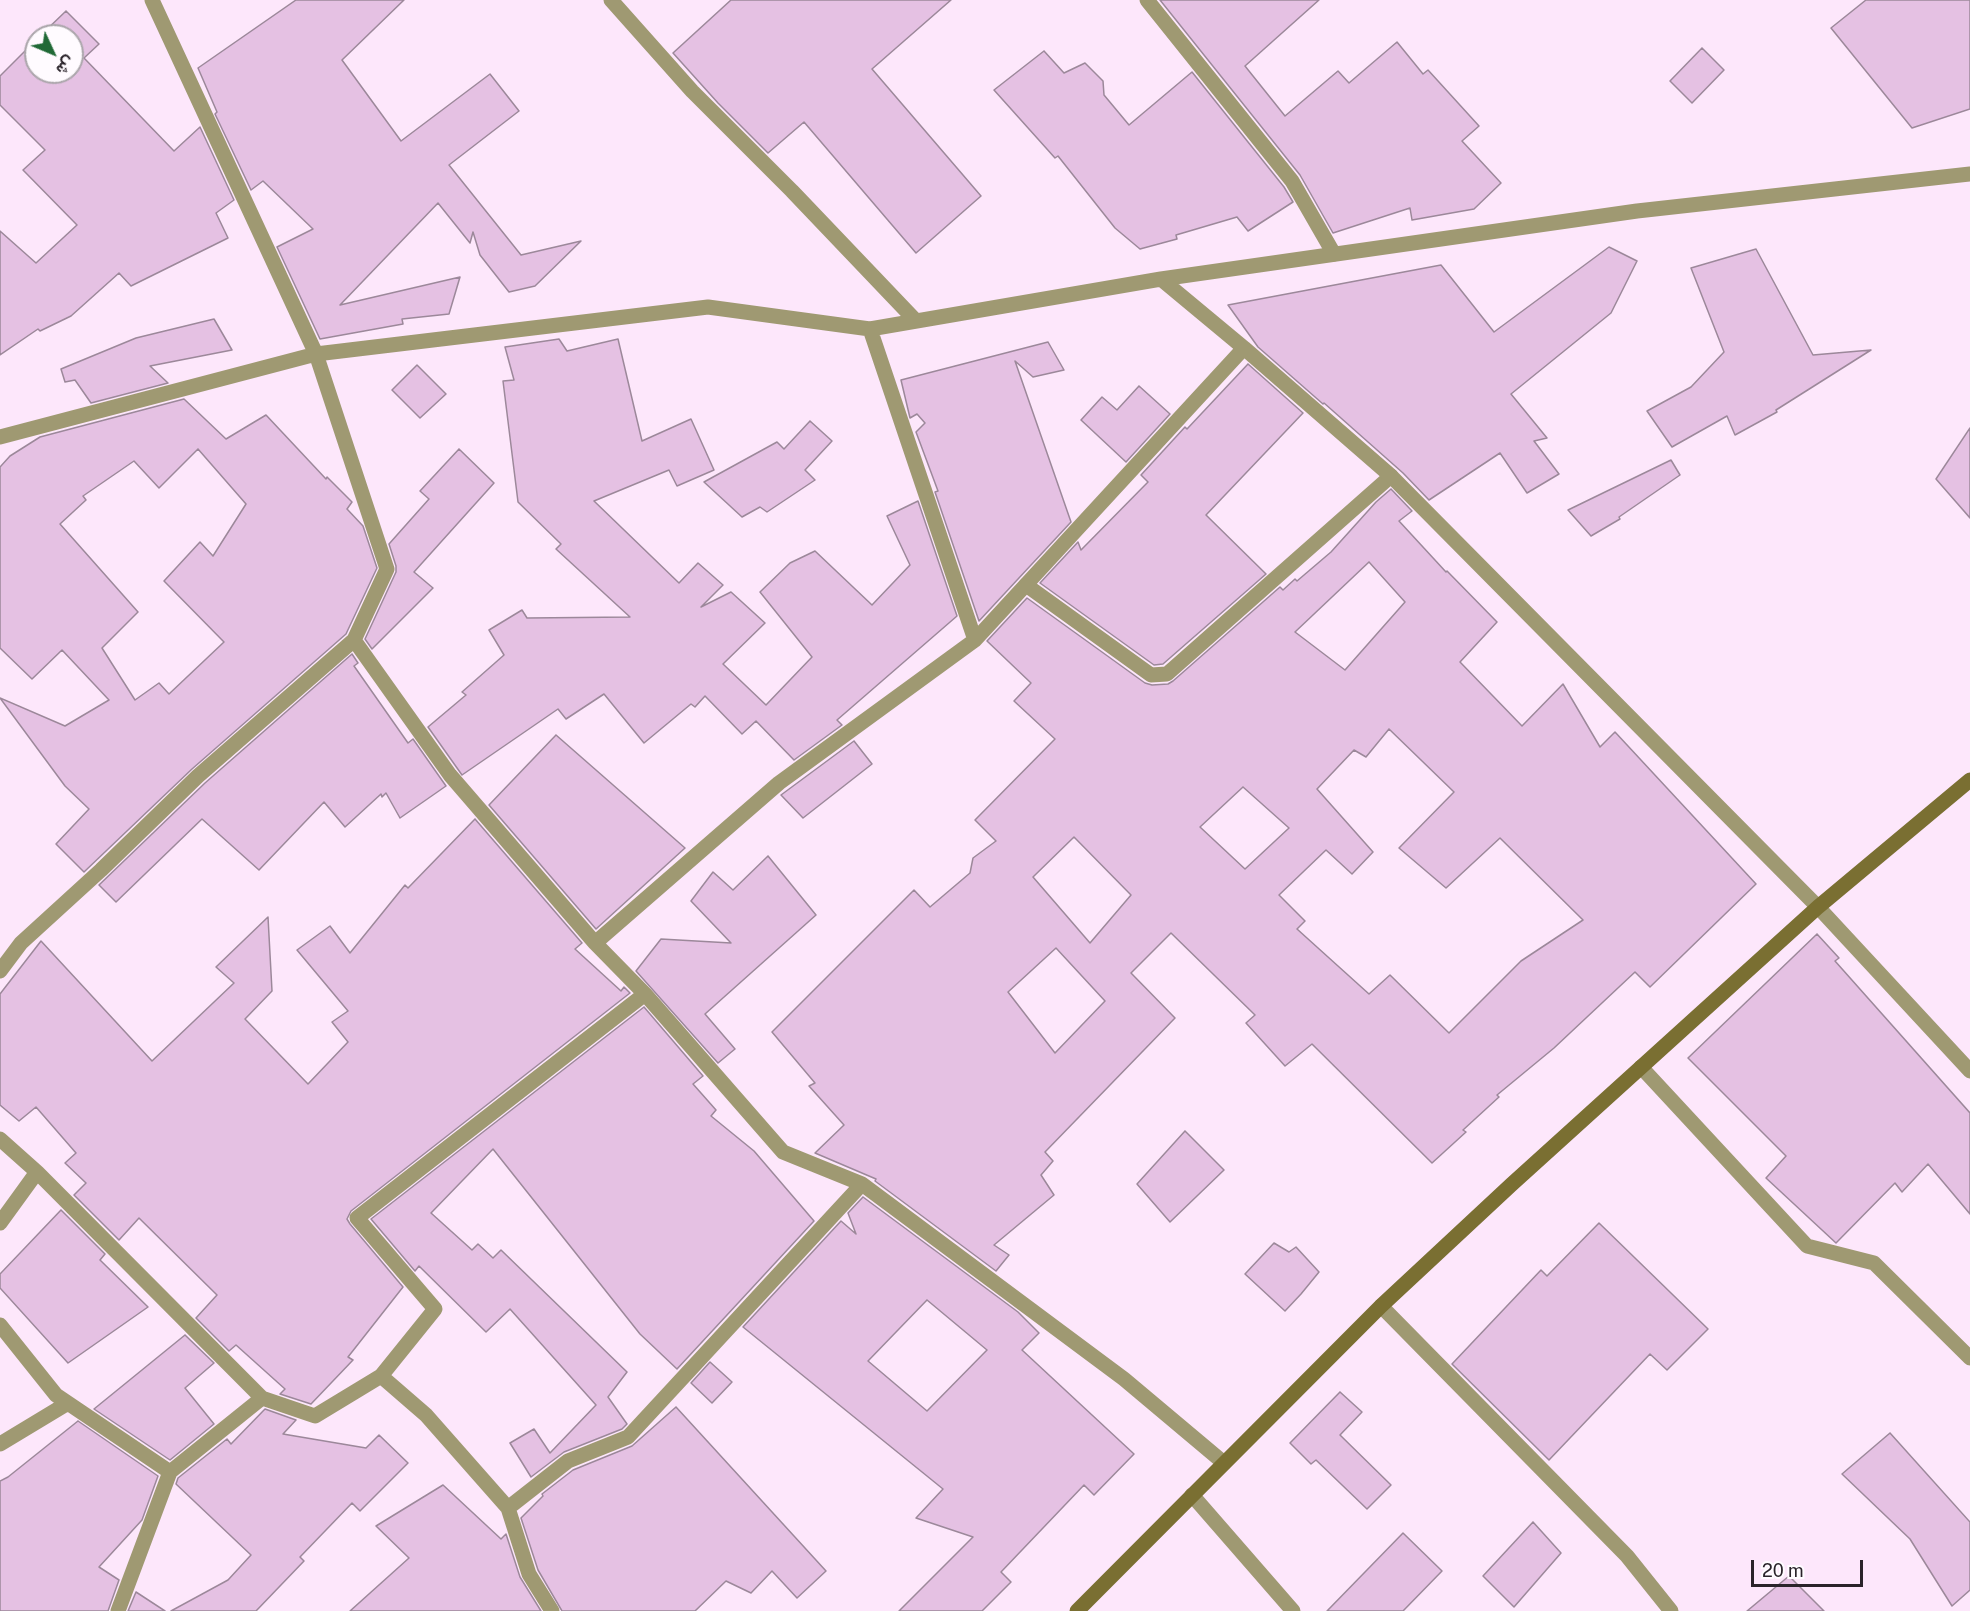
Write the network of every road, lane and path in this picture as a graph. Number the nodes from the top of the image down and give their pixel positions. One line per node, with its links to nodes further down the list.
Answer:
1 (152, 0): 10 (street)
2 (610, 0): 7 (street)
3 (1147, 0): 5 (street)
4 (1970, 174): 5 (street)
5 (1334, 254): 6 (street)
6 (1161, 279): 7 (street); 9 (street)
7 (916, 321): 8 (street)
8 (870, 329): 10 (street); 15 (street)
9 (1244, 348): 12 (street); 13 (street)
10 (316, 354): 11 (street); 14 (street)
11 (0, 437)
12 (1391, 476): 13 (street); 17 (street)
13 (1026, 585): 15 (street)
14 (354, 640): 18 (street); 19 (street)
15 (975, 640): 18 (street)
16 (1970, 780): 17 (main road)
17 (1818, 907): 21 (main road); 22 (street)
18 (595, 943): 20 (street)
19 (0, 971)
20 (645, 994): 25 (street); 30 (street)
21 (1641, 1067): 27 (main road); 29 (street)
22 (1970, 1071)
23 (0, 1139): 24 (street)
24 (37, 1172): 26 (street); 31 (street)
25 (862, 1184): 34 (street); 37 (street)
26 (0, 1223)
27 (1381, 1306): 34 (main road); 42 (street)
28 (0, 1325): 32 (street)
29 (1970, 1358)
30 (381, 1376): 31 (street); 37 (street)
31 (262, 1398): 35 (street)
32 (68, 1403): 33 (street); 35 (street)
33 (0, 1444)
34 (1224, 1463): 36 (main road)
35 (170, 1472): 38 (street)
36 (1192, 1496): 40 (main road); 41 (street)
37 (508, 1508): 39 (street)
38 (118, 1611)
39 (552, 1611)
40 (1077, 1611)
41 (1293, 1611)
42 (1671, 1611)

